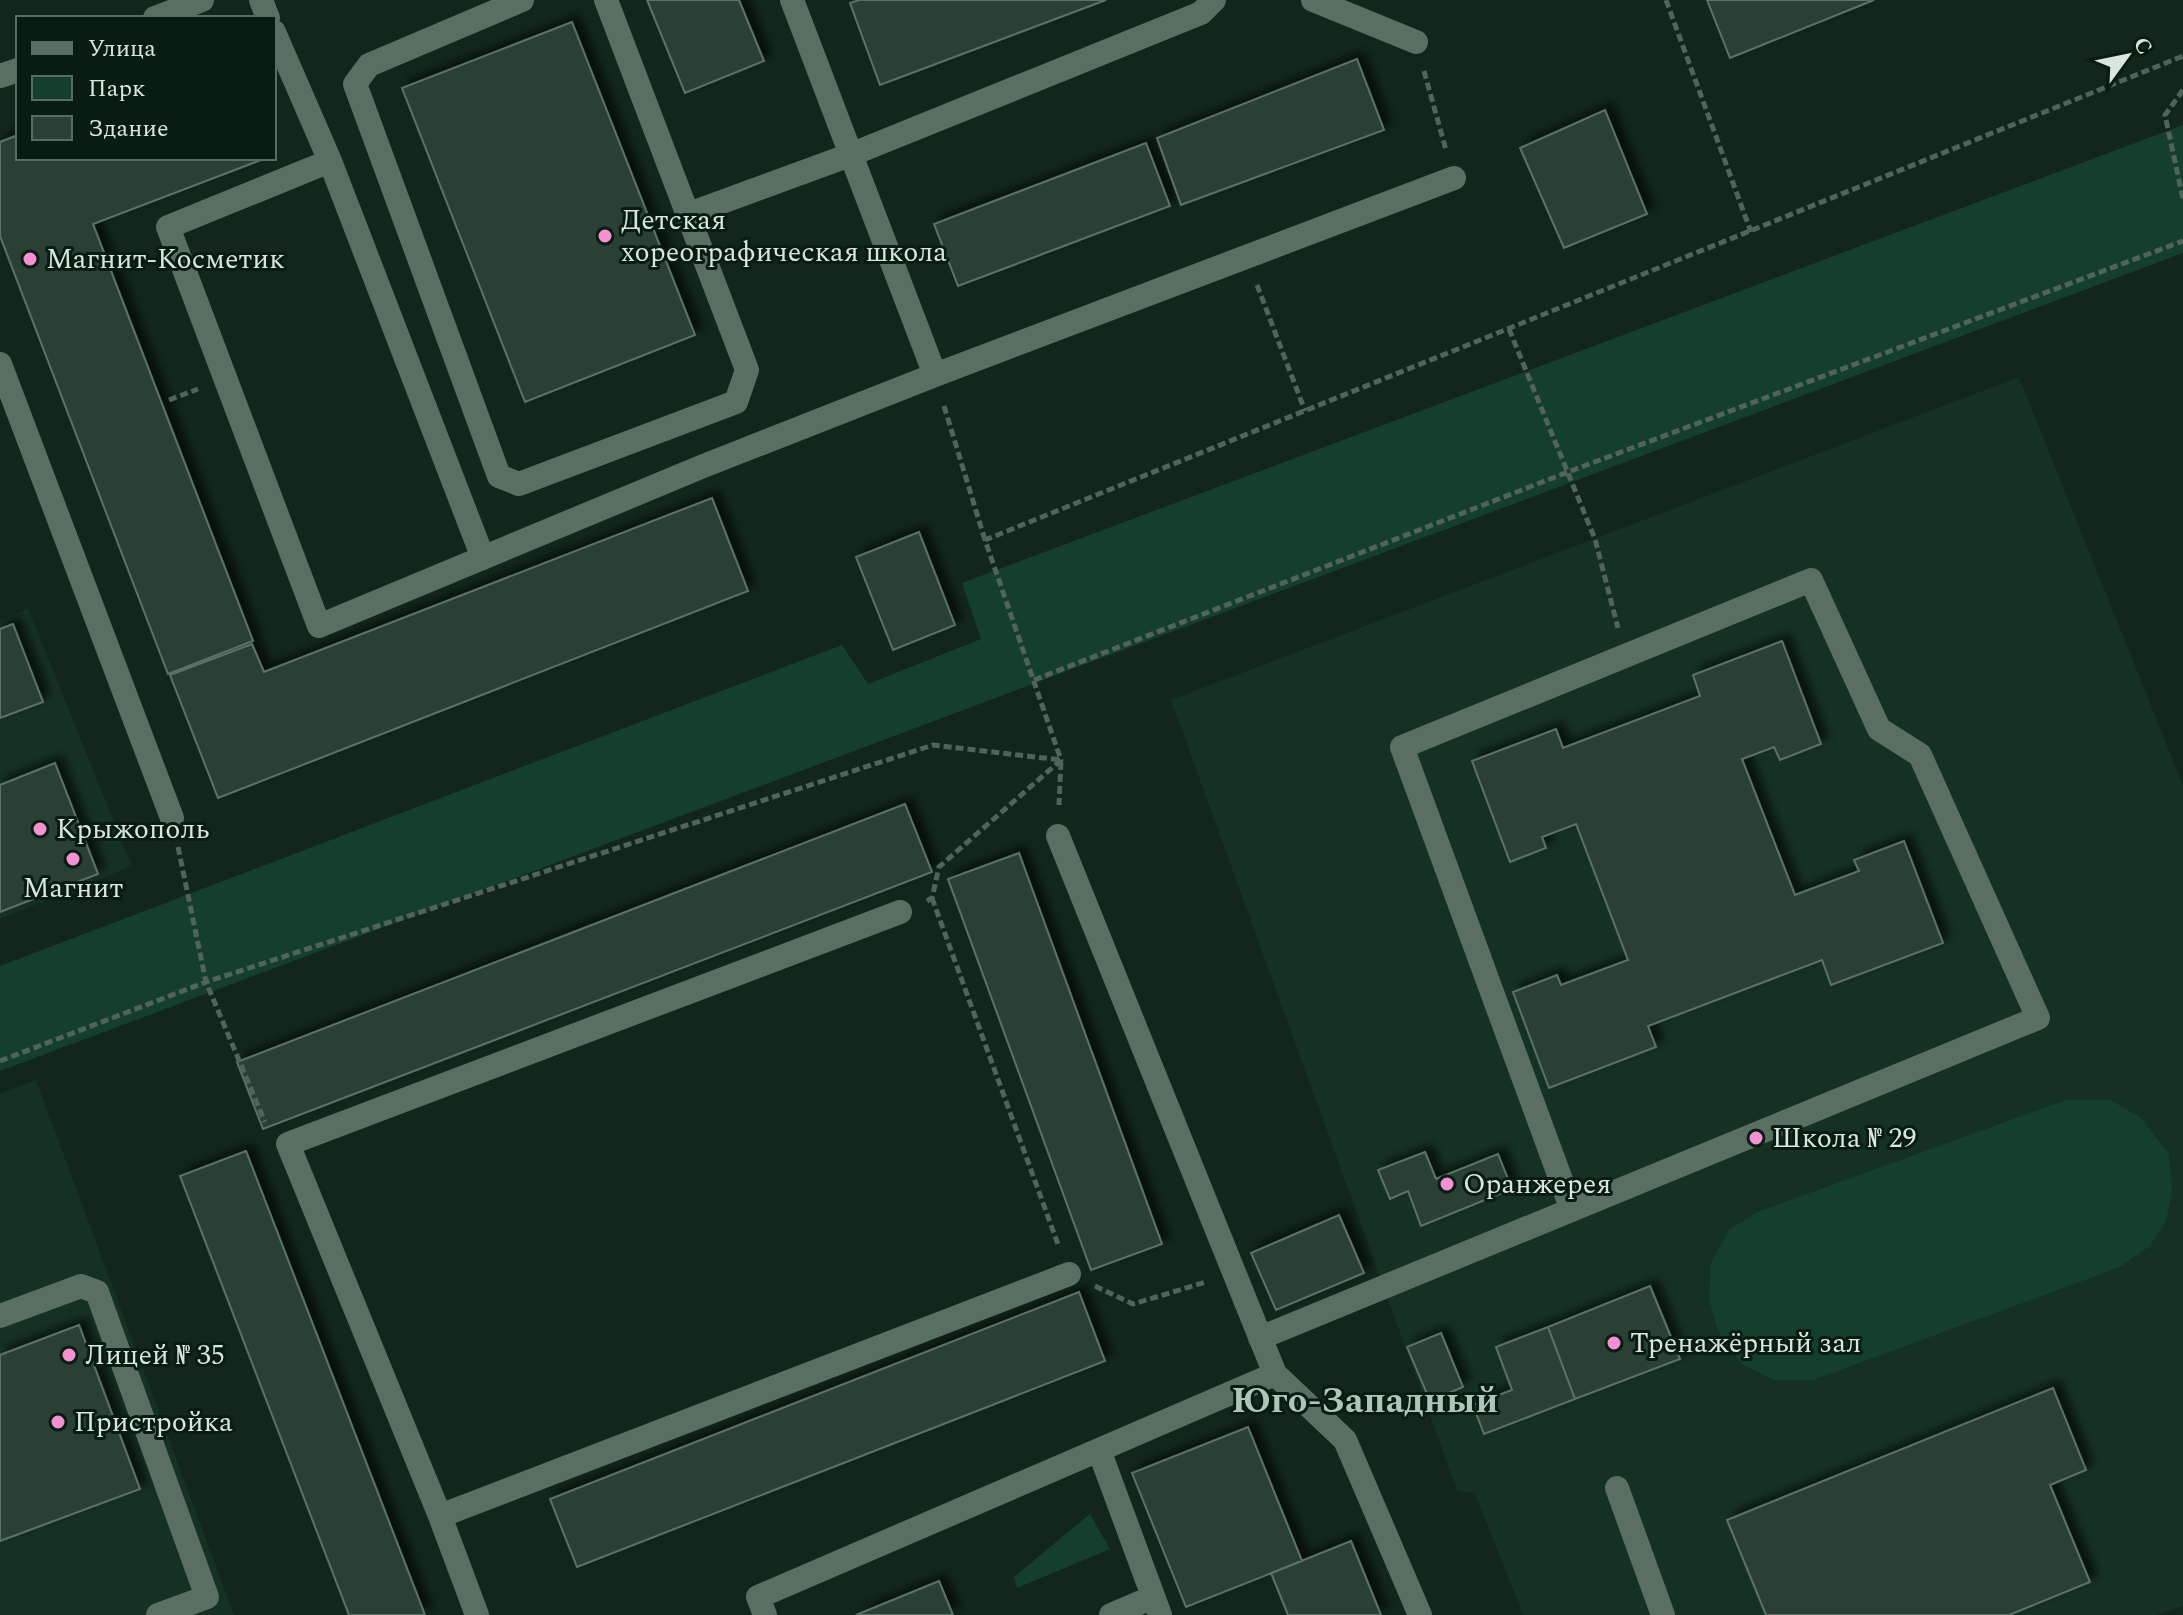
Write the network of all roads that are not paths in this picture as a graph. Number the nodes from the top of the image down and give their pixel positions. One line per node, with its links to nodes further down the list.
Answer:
1 (202, 0): 7 (lane)
2 (522, 0): 13 (lane)
3 (606, 0): 13 (lane)
4 (792, 0): 10 (lane)
5 (1214, 0): 10 (lane)
6 (1313, 0): 9 (lane)
7 (160, 16)
8 (276, 37): 11 (lane)
9 (1416, 42)
10 (850, 155): 13 (lane); 15 (lane)
11 (330, 161): 17 (lane); 17 (lane)
12 (1454, 178): 15 (lane)
13 (689, 214)
14 (0, 364): 16 (lane)
15 (935, 375): 17 (lane)
16 (7, 404): 18 (lane)
17 (483, 558)
18 (172, 818)
19 (1058, 836): 24 (lane)
20 (900, 912): 28 (lane)
21 (1572, 1210): 21 (lane); 24 (lane)
22 (1069, 1274): 28 (lane)
23 (0, 1316): 30 (lane)
24 (1260, 1338): 25 (lane)
25 (1275, 1374): 26 (lane); 34 (lane)
26 (1099, 1450): 29 (lane); 32 (lane)
27 (1617, 1488): 35 (lane)
28 (440, 1516): 31 (lane)
29 (1156, 1606): 33 (lane)
30 (158, 1615)
31 (477, 1615)
32 (765, 1615)
33 (1111, 1615)
34 (1420, 1615)
35 (1663, 1615)

